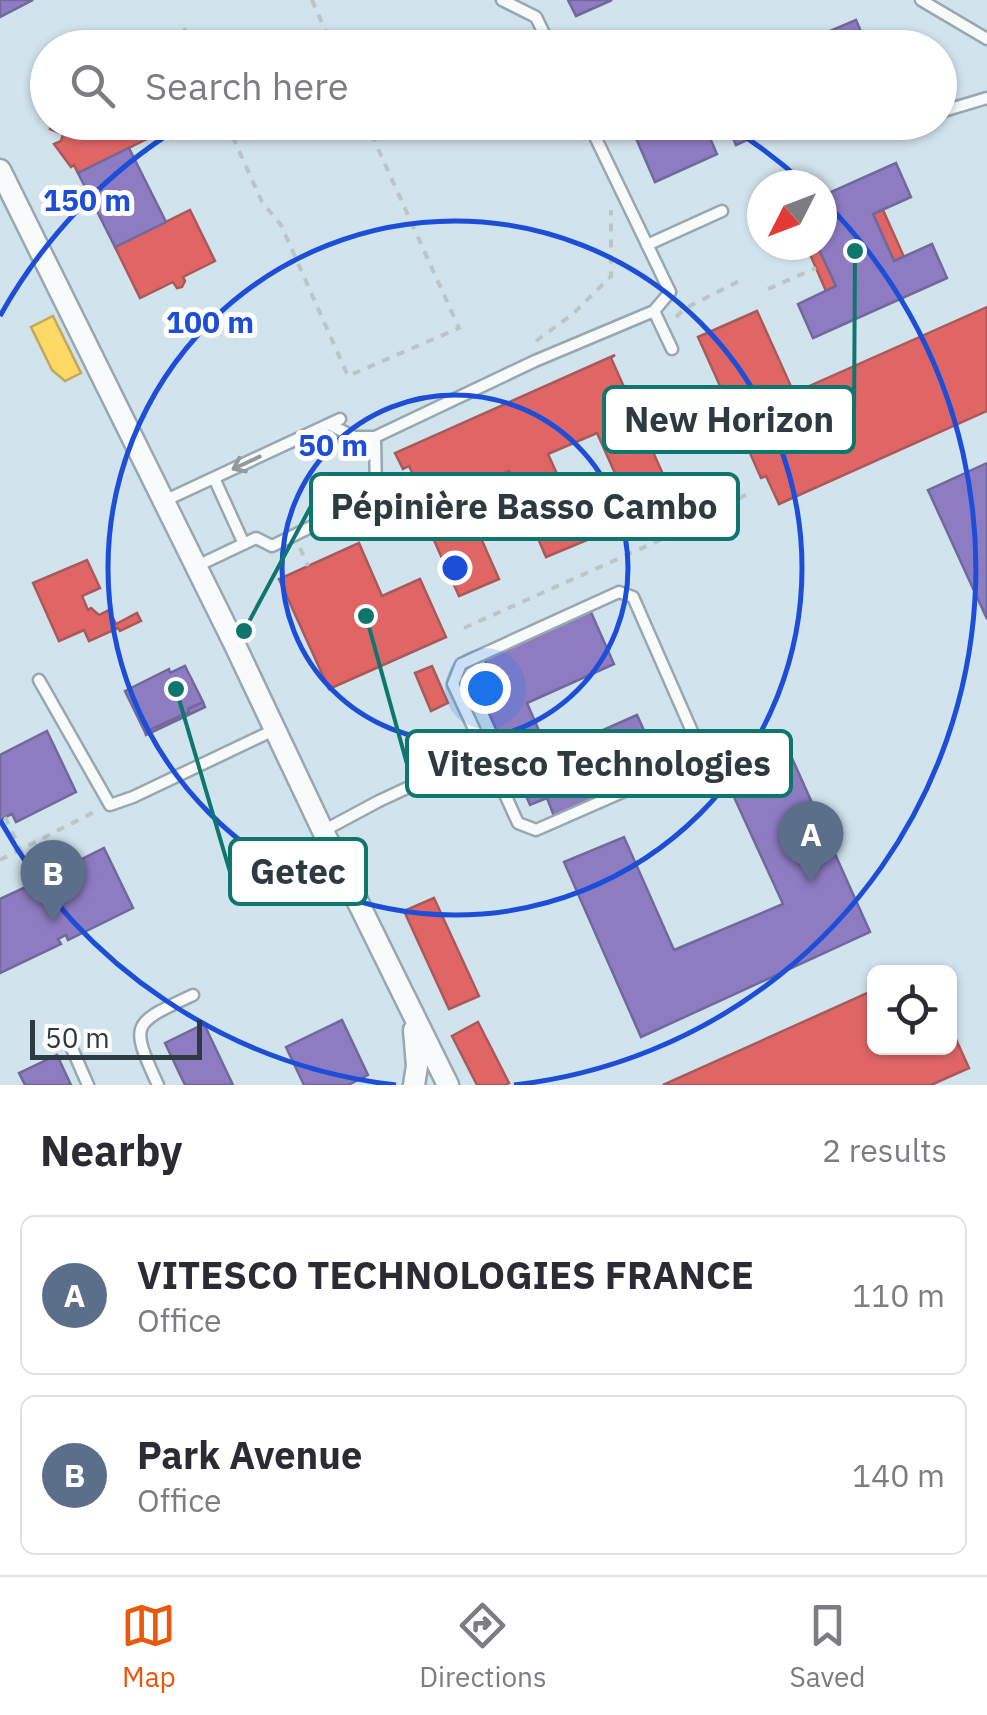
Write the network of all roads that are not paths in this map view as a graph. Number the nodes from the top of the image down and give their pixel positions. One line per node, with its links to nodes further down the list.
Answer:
1 (502, 0): 3 (lane)
2 (921, 0): 4 (lane)
3 (542, 30)
4 (987, 39)
5 (987, 98): 6 (lane)
6 (957, 107)
7 (597, 140): 10 (lane)
8 (0, 170): 15 (street)
9 (722, 212): 10 (lane)
10 (648, 245): 11 (lane)
11 (654, 311): 12 (lane); 13 (lane)
12 (672, 349)
13 (375, 437): 14 (lane, one-way to 14); 16 (lane)
14 (214, 478): 15 (lane); 16 (lane)
15 (163, 501): 17 (street)
16 (244, 544): 17 (lane)
17 (196, 566): 19 (street)
18 (40, 680): 19 (lane)
19 (274, 730): 21 (street)
20 (478, 755): 20 (lane); 21 (lane)
21 (322, 830): 23 (street)
22 (193, 995): 26 (lane)
23 (408, 1004): 27 (street); 28 (street)
24 (70, 1044): 25 (lane)
25 (88, 1085)
26 (158, 1085)
27 (414, 1085)
28 (448, 1085)

